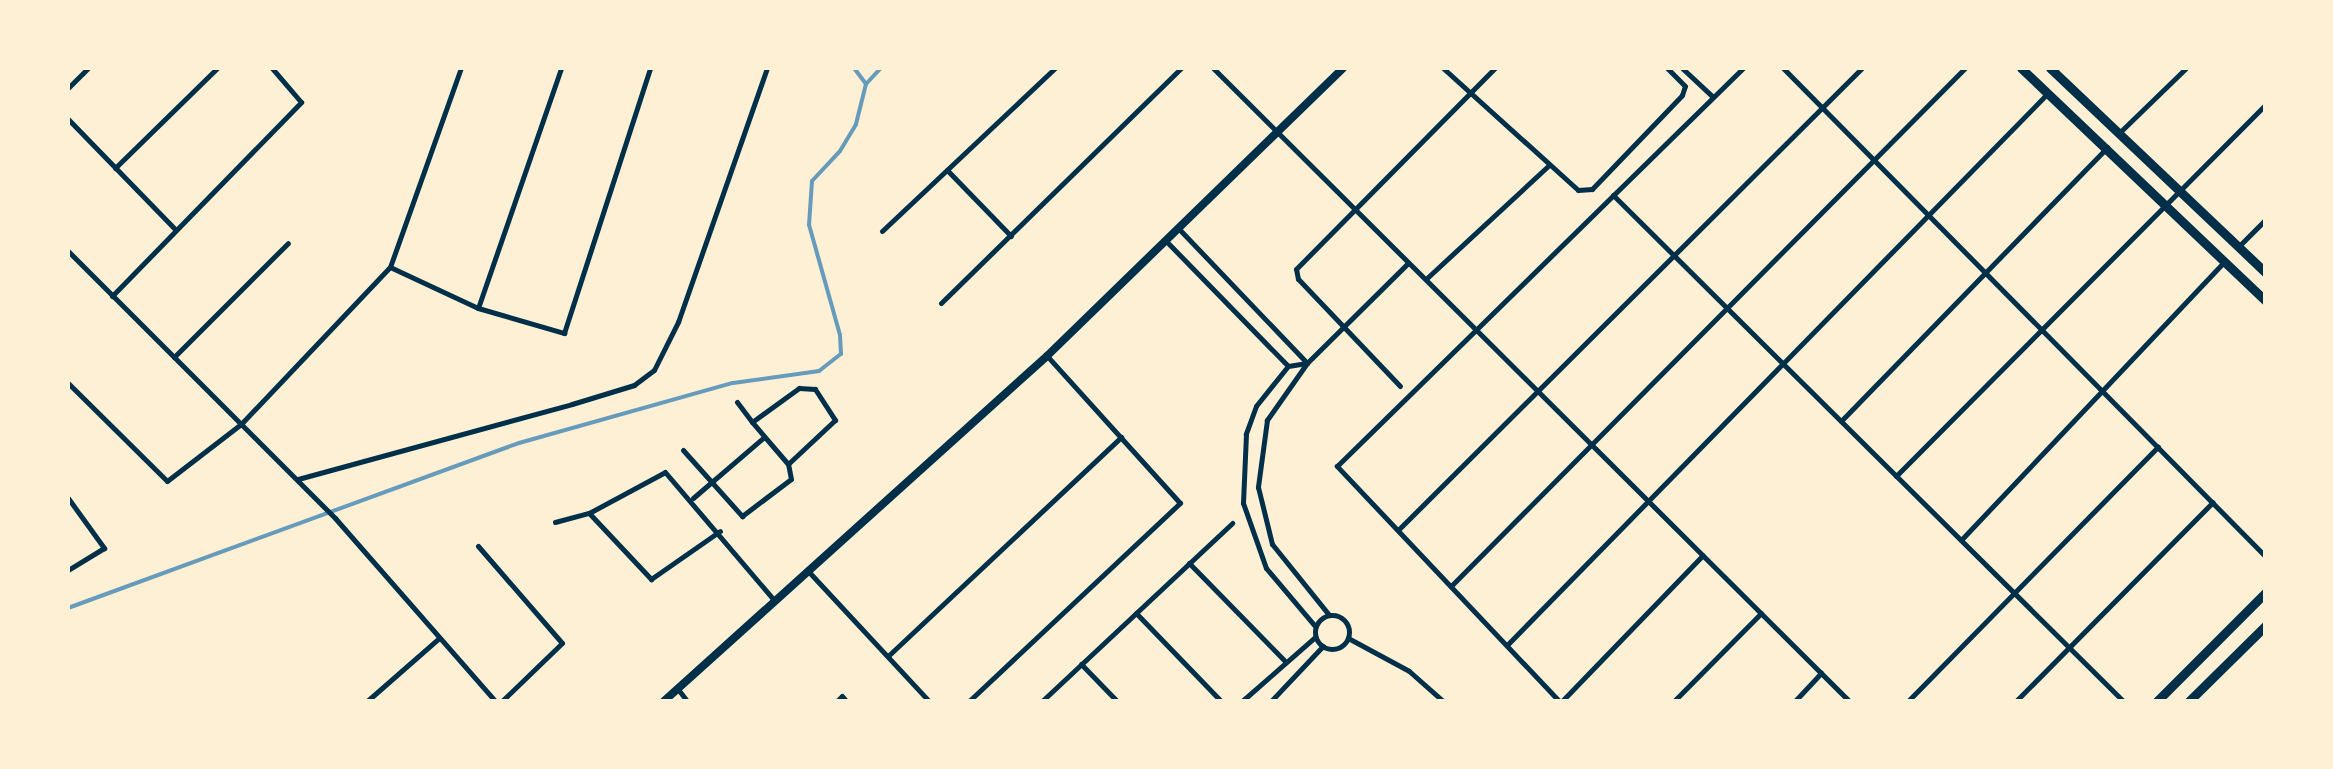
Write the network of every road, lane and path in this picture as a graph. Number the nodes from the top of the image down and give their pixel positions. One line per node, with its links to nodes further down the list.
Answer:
1 (88, 68): 23 (street)
2 (216, 68): 35 (street)
3 (272, 68): 43 (street)
4 (461, 68): 54 (street)
5 (560, 68): 62 (street)
6 (650, 68): 62 (street)
7 (767, 68): 86 (street)
8 (1055, 68): 36 (street)
9 (1181, 68): 46 (street)
10 (1213, 68): 30 (street)
11 (1343, 68): 30 (main road)
12 (1443, 68): 25 (street)
13 (1495, 68): 25 (street)
14 (1667, 68): 34 (street)
15 (1682, 68): 26 (street)
16 (1742, 68): 26 (street)
17 (1782, 68): 28 (street)
18 (1862, 68): 28 (street)
19 (1965, 68): 33 (street)
20 (2022, 68): 24 (main road)
21 (2050, 68): 31 (main road)
22 (2186, 68): 31 (street)
23 (68, 88)
24 (2048, 92): 32 (main road); 41 (street)
25 (1470, 94): 34 (street); 40 (street)
26 (1712, 96): 38 (street)
27 (2266, 104): 37 (street)
28 (1822, 108): 33 (street); 51 (street)
29 (68, 119): 35 (street)
30 (1279, 133): 40 (street); 44 (main road)
31 (2119, 133): 37 (main road)
32 (2107, 146): 39 (main road); 55 (street)
33 (1873, 159): 41 (street); 61 (street)
34 (1549, 164): 57 (street)
35 (115, 168): 43 (street)
36 (946, 170): 45 (street); 46 (street)
37 (2179, 190): 39 (street); 49 (main road)
38 (1613, 194): 51 (street); 64 (street)
39 (2167, 203): 52 (main road); 65 (street)
40 (1355, 209): 53 (street); 63 (street)
41 (1929, 216): 55 (street); 69 (street)
42 (2266, 220): 49 (street)
43 (175, 229): 58 (street)
44 (1180, 230): 47 (main road); 68 (street)
45 (882, 231)
46 (1011, 236): 60 (street)
47 (1167, 242): 66 (main road); 70 (street)
48 (288, 244): 67 (street)
49 (2238, 247): 56 (main road)
50 (68, 252): 58 (street)
51 (1674, 255): 61 (street); 74 (street)
52 (2225, 261): 59 (main road); 73 (street)
53 (1408, 262): 57 (street); 63 (street)
54 (390, 267): 62 (street); 78 (street)
55 (1985, 272): 65 (street); 76 (street)
56 (2266, 273)
57 (1426, 280): 64 (street)
58 (112, 296): 67 (street)
59 (2266, 301)
60 (941, 303)
61 (1726, 307): 69 (street); 81 (street)
62 (478, 308)
63 (1343, 328): 68 (street); 72 (street)
64 (1475, 328): 74 (street); 95 (street)
65 (2041, 328): 73 (street); 85 (street)
66 (1048, 356): 80 (street); 103 (main road)
67 (174, 358): 78 (street)
68 (1307, 363): 70 (street); 110 (street)
69 (1784, 364): 76 (street); 90 (street)
70 (1288, 366): 112 (street)
71 (68, 383): 78 (street)
72 (1400, 386)
73 (2102, 390): 82 (street); 97 (street)
74 (1538, 391): 81 (street); 95 (street)
75 (736, 402): 77 (street)
76 (1841, 421): 85 (street)
77 (752, 422): 79 (street); 84 (street)
78 (241, 424): 86 (street)
79 (763, 438): 84 (street); 87 (street)
80 (1121, 438): 119 (street); 132 (street)
81 (1591, 444): 90 (street); 104 (street)
82 (2158, 447): 91 (street); 105 (street)
83 (682, 450): 87 (street)
84 (788, 464): 87 (street)
85 (1896, 476): 97 (street)
86 (298, 479): 113 (street)
87 (710, 483): 89 (street)
88 (68, 498): 102 (street)
89 (692, 498): 92 (street); 96 (street)
90 (1648, 501): 99 (street); 116 (street)
91 (2213, 502): 100 (street); 118 (street)
92 (590, 513): 93 (street); 96 (street)
93 (555, 522)
94 (1232, 523): 101 (street)
95 (1398, 530): 104 (street)
96 (720, 531): 107 (street)
97 (1961, 540): 105 (street)
98 (478, 546): 127 (street)
99 (1703, 555): 109 (street); 138 (street)
100 (2266, 557)
101 (1188, 564): 108 (street); 120 (street)
102 (68, 570)
103 (808, 570): 107 (main road); 119 (street)
104 (1451, 586): 116 (street)
105 (2014, 592): 118 (street); 142 (street)
106 (2266, 592): 145 (main road)
107 (774, 600): 123 (main road)
108 (1136, 612): 121 (street); 135 (street)
109 (1761, 613): 122 (street); 139 (street)
110 (1329, 615): 112 (street); 115 (street)
111 (2266, 625): 146 (main road)
112 (1315, 626): 114 (street)
113 (440, 637): 126 (street); 127 (street)
114 (1315, 637): 117 (street); 120 (street)
115 (1348, 638): 117 (street); 137 (street)
116 (1506, 645): 138 (street)
117 (1323, 646): 125 (street)
118 (2070, 647): 143 (street); 144 (street)
119 (888, 656): 131 (street)
120 (1284, 660): 136 (street)
121 (1081, 664): 133 (street); 134 (street)
122 (1822, 673): 140 (street); 141 (street)
123 (677, 688): 128 (main road); 129 (street)
124 (844, 699): 130 (street)
125 (1275, 700)
126 (366, 702)
127 (498, 702)
128 (663, 702)
129 (688, 702)
130 (836, 702)
131 (930, 702)
132 (968, 702)
133 (1041, 702)
134 (1118, 702)
135 (1222, 702)
136 (1241, 702)
137 (1444, 702)
138 (1560, 702)
139 (1673, 702)
140 (1794, 702)
141 (1850, 702)
142 (1907, 702)
143 (2016, 702)
144 (2124, 702)
145 (2156, 702)
146 (2188, 702)

